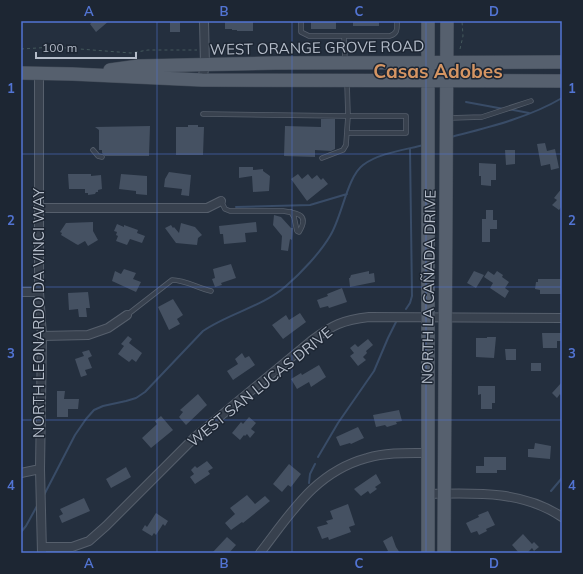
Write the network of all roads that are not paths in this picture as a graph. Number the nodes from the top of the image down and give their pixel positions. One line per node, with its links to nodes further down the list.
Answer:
1 (204, 21): 11 (street)
2 (301, 21): 6 (lane)
3 (397, 21): 6 (lane)
4 (428, 21): 7 (main road, NORTH LA CAÑADA DRIVE)
5 (447, 21): 8 (main road, NORTH LA CAÑADA DRIVE)
6 (344, 36): 10 (lane)
7 (428, 62): 8 (main road, WEST ORANGE GROVE ROAD); 10 (main road, WEST ORANGE GROVE ROAD); 16 (main road, NORTH LA CAÑADA DRIVE)
8 (447, 62): 9 (main road, WEST ORANGE GROVE ROAD); 17 (main road, NORTH LA CAÑADA DRIVE)
9 (562, 62)
10 (345, 63): 11 (main road, WEST ORANGE GROVE ROAD)
11 (205, 65): 14 (main road, WEST ORANGE GROVE ROAD); 15 (street)
12 (21, 73): 13 (main road, WEST ORANGE GROVE ROAD)
13 (39, 74): 14 (main road, WEST ORANGE GROVE ROAD); 29 (street, NORTH LEONARDO DA VINCI WAY)
14 (72, 74): 15 (main road, WEST ORANGE GROVE ROAD)
15 (202, 80): 19 (main road, WEST ORANGE GROVE ROAD)
16 (428, 81): 17 (main road, WEST ORANGE GROVE ROAD); 19 (main road, WEST ORANGE GROVE ROAD); 35 (main road, NORTH LA CAÑADA DRIVE)
17 (447, 81): 18 (main road, WEST ORANGE GROVE ROAD); 23 (main road, NORTH LA CAÑADA DRIVE)
18 (562, 81)
19 (347, 82): 22 (lane)
20 (531, 101): 23 (lane)
21 (203, 114): 22 (lane)
22 (348, 116): 24 (lane); 24 (lane)
23 (447, 123): 36 (main road, NORTH LA CAÑADA DRIVE)
24 (347, 134): 27 (lane)
25 (93, 150): 26 (lane)
26 (102, 158)
27 (322, 158)
28 (222, 201): 29 (street); 30 (lane)
29 (39, 208): 33 (street, NORTH LEONARDO DA VINCI WAY)
30 (291, 212): 30 (lane)
31 (211, 291): 34 (lane)
32 (21, 292): 33 (street)
33 (39, 292): 38 (street, NORTH LEONARDO DA VINCI WAY)
34 (127, 315): 38 (street)
35 (428, 316): 36 (street, WEST SAN LUCAS DRIVE); 39 (main road, NORTH LA CAÑADA DRIVE); 45 (street, WEST SAN LUCAS DRIVE)
36 (444, 317): 37 (street, WEST SAN LUCAS DRIVE); 43 (main road, NORTH LA CAÑADA DRIVE)
37 (562, 318)
38 (42, 336): 40 (street, NORTH LEONARDO DA VINCI WAY)
39 (428, 453): 42 (main road, NORTH LA CAÑADA DRIVE); 46 (street)
40 (40, 469): 41 (street); 45 (street, NORTH LEONARDO DA VINCI WAY)
41 (21, 473)
42 (428, 494): 43 (street); 47 (main road, NORTH LA CAÑADA DRIVE)
43 (443, 494): 44 (street); 48 (main road, NORTH LA CAÑADA DRIVE)
44 (562, 517)
45 (42, 550)
46 (260, 553)
47 (428, 553)
48 (444, 553)

